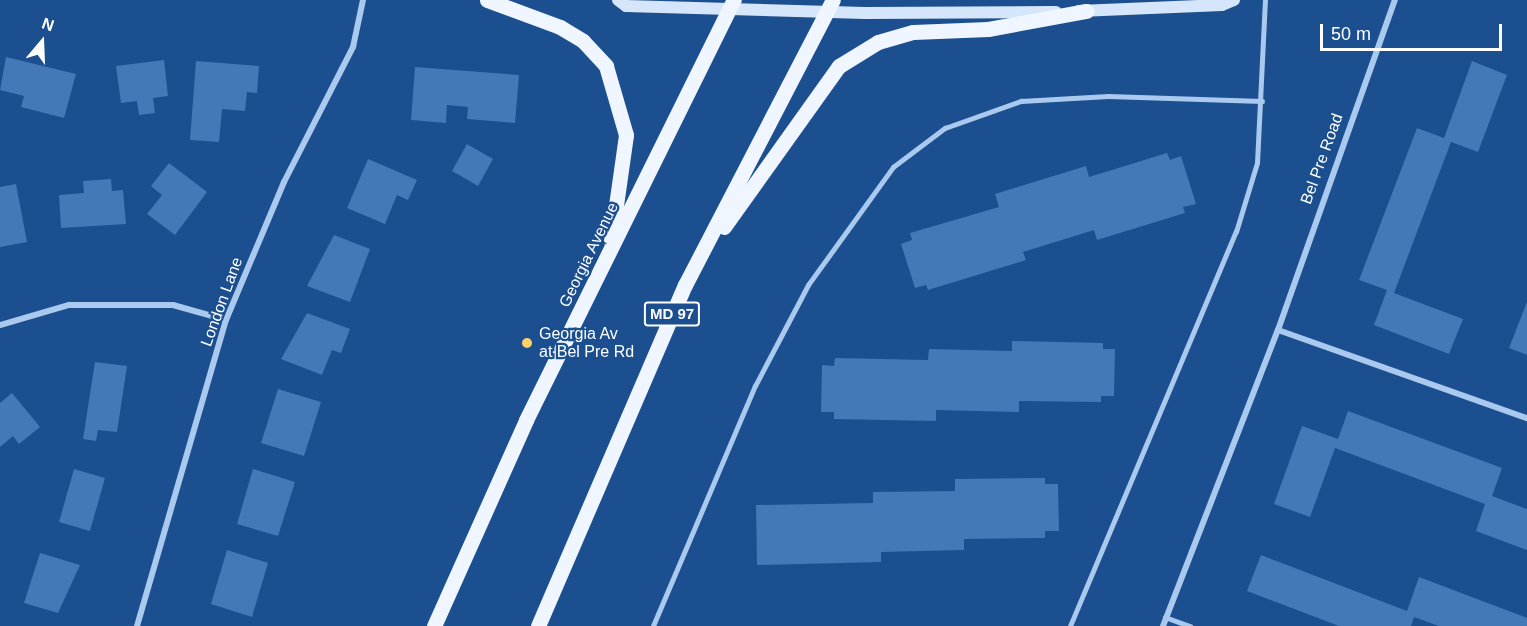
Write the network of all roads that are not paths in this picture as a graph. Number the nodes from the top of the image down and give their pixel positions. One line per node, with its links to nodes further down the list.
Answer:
1 (363, 0): 13 (street, London Lane)
2 (487, 0): 11 (main road)
3 (618, 0): 7 (main road)
4 (1234, 0): 9 (main road)
5 (1265, 0): 10 (lane)
6 (1395, 0): 15 (street, Bel Pre Road)
7 (731, 4): 8 (main road); 11 (main road, Georgia Avenue)
8 (830, 6): 9 (main road); 12 (main road, MD 97)
9 (1086, 11): 12 (main road)
10 (1262, 101): 21 (lane); 22 (lane)
11 (609, 258): 19 (main road, Georgia Avenue)
12 (691, 273): 20 (main road, MD 97)
13 (226, 320): 14 (street); 18 (street, London Lane)
14 (0, 324)
15 (1278, 330): 16 (street); 17 (street, Bel Pre Road)
16 (1527, 418)
17 (1165, 617): 23 (street, Bel Pre Road); 24 (lane)
18 (137, 626)
19 (434, 626)
20 (538, 626)
21 (653, 626)
22 (1070, 626)
23 (1163, 626)
24 (1190, 626)

